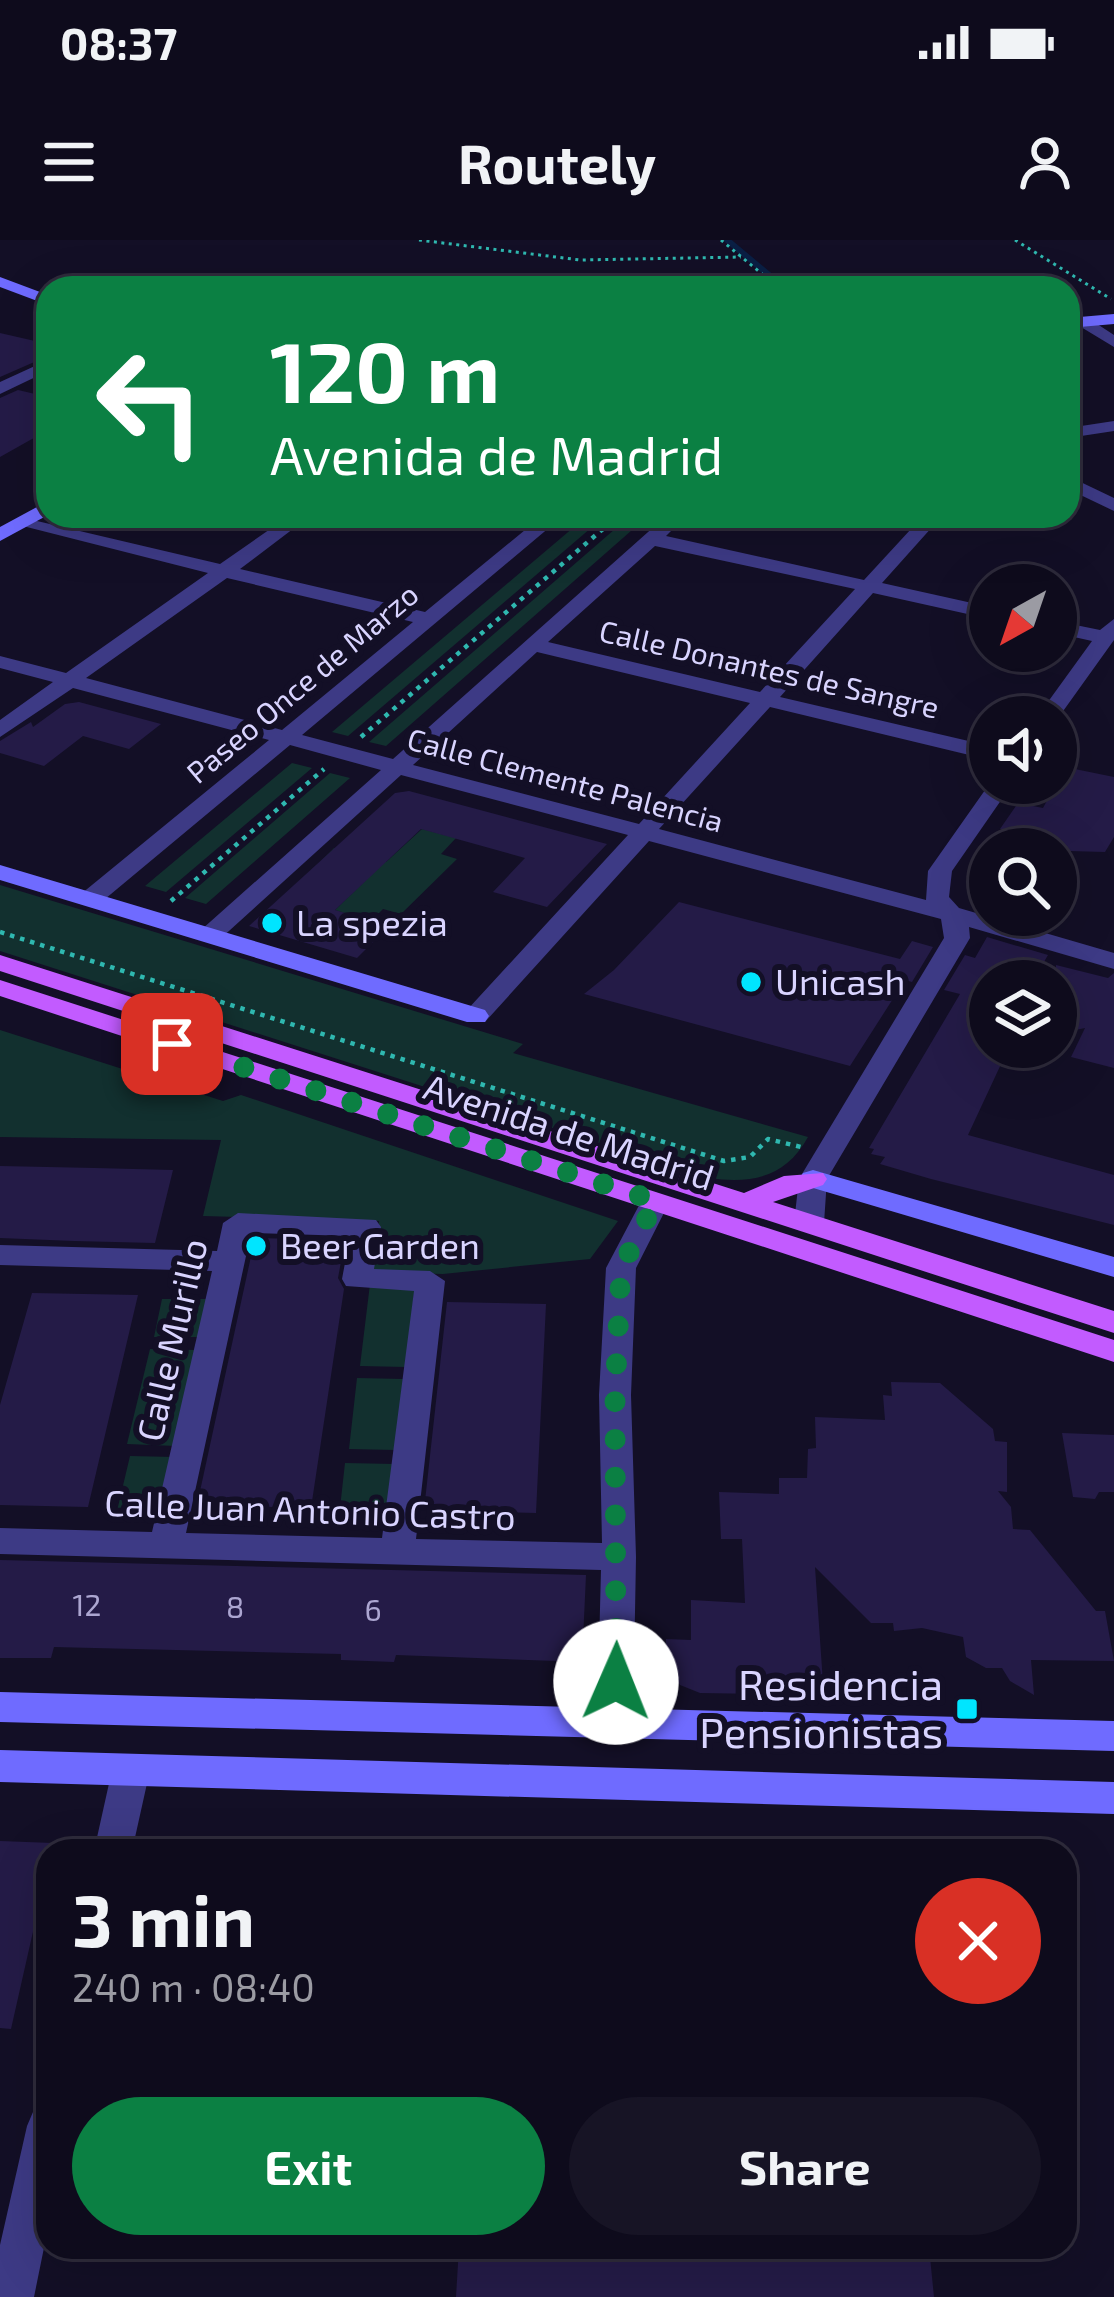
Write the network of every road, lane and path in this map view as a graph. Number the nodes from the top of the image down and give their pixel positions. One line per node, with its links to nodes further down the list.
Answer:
1 (419, 240): 4 (path)
2 (722, 240): 4 (path)
3 (1015, 240): 6 (path)
4 (741, 257): 5 (path)
5 (764, 276)
6 (1066, 276)
7 (0, 282): 10 (street)
8 (1080, 286): 12 (path)
9 (0, 292): 11 (street)
10 (36, 296)
11 (36, 306)
12 (1114, 310): 13 (street)
13 (1080, 317)
14 (1080, 323): 15 (street)
15 (1114, 342)
16 (0, 360): 17 (street)
17 (36, 366)
18 (36, 371): 19 (street)
19 (0, 389)
20 (1114, 426): 21 (street)
21 (1080, 431)
22 (1080, 488): 24 (street)
23 (36, 499): 25 (street)
24 (1114, 505)
25 (10, 520): 32 (street)
26 (44, 528): 34 (street)
27 (285, 528): 34 (street)
28 (536, 528): 37 (street, Paseo Once de Marzo)
29 (604, 528): 48 (path)
30 (663, 528): 33 (street)
31 (922, 528): 35 (street)
32 (0, 535)
33 (651, 539): 35 (street); 40 (street)
34 (224, 571): 37 (street); 42 (street)
35 (869, 586): 36 (street); 44 (street)
36 (969, 608)
37 (428, 620): 46 (street, Paseo Once de Marzo)
38 (1077, 629): 39 (street)
39 (1109, 631): 43 (street)
40 (533, 645): 44 (street, Calle Donantes de Sangre); 49 (street)
41 (0, 662): 42 (street, Calle Clemente Palencia)
42 (70, 681): 45 (street); 46 (street, Calle Clemente Palencia)
43 (1063, 696)
44 (765, 700): 47 (street, Calle Donantes de Sangre); 51 (street)
45 (0, 730)
46 (285, 738): 48 (street, Calle Clemente Palencia); 53 (street, Paseo Once de Marzo)
47 (969, 749)
48 (343, 753): 49 (street, Calle Clemente Palencia); 55 (path)
49 (397, 767): 51 (street, Calle Clemente Palencia); 57 (street)
50 (987, 804): 54 (street)
51 (644, 832): 54 (street, Calle Clemente Palencia); 57 (street)
52 (0, 872): 53 (street)
53 (90, 899): 55 (street)
54 (948, 913): 58 (street, Calle Clemente Palencia); 62 (street)
55 (152, 918): 57 (street)
56 (0, 932): 61 (path)
57 (210, 935)
58 (1114, 962)
59 (0, 963): 64 (main road, Avenida de Madrid)
60 (0, 988): 63 (main road, Avenida de Madrid)
61 (803, 1148)
62 (813, 1179): 64 (main road); 65 (street); 68 (street)
63 (656, 1201): 70 (main road, Avenida de Madrid); 74 (street)
64 (745, 1204): 65 (main road, Avenida de Madrid)
65 (809, 1223): 69 (main road, Avenida de Madrid)
66 (0, 1255): 67 (street)
67 (229, 1262): 72 (street, Calle Murillo); 73 (street, Calle Murillo)
68 (1114, 1267)
69 (1114, 1322)
70 (1114, 1351)
71 (0, 1541): 72 (street, Calle Juan Antonio Castro)
72 (166, 1545): 73 (street, Calle Juan Antonio Castro)
73 (397, 1551): 74 (street, Calle Juan Antonio Castro)
74 (619, 1557): 76 (street)
75 (0, 1707): 76 (street)
76 (615, 1723): 77 (street)
77 (1114, 1736)
78 (0, 1766): 79 (street)
79 (131, 1770): 80 (street); 81 (street)
80 (1114, 1798)
81 (116, 1839)
82 (36, 2181): 83 (street)
83 (11, 2297)

